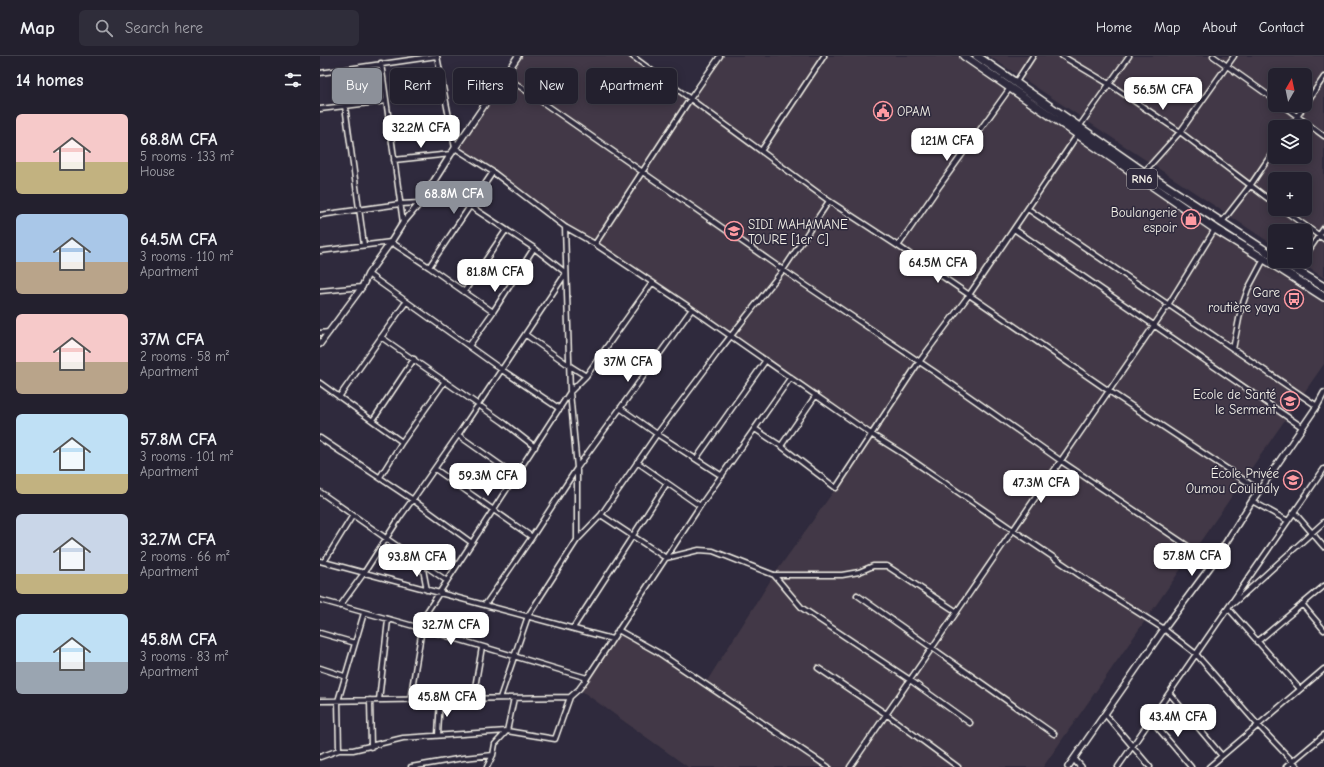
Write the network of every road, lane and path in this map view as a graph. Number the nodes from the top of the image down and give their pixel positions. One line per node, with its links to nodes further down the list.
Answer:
1 (437, 56): 13 (street); 36 (street)
2 (632, 56): 24 (street)
3 (720, 56): 24 (street)
4 (824, 56): 37 (street)
5 (964, 56): 21 (highway, RN6)
6 (977, 56): 18 (highway, RN6)
7 (1033, 56): 18 (street)
8 (1062, 56): 20 (street)
9 (1129, 56): 20 (street)
10 (1213, 56): 14 (street)
11 (1234, 56): 14 (street)
12 (517, 57): 15 (street)
13 (381, 63): 16 (street); 25 (street)
14 (1226, 66): 22 (street); 34 (street)
15 (510, 68)
16 (320, 73)
17 (1324, 77): 23 (street)
18 (1016, 82): 33 (highway, RN6)
19 (517, 84): 41 (street)
20 (1109, 84): 33 (street); 34 (street)
21 (1010, 88): 33 (highway, RN6); 66 (street)
22 (1268, 95)
23 (1312, 95)
24 (690, 99): 37 (street); 41 (street)
25 (386, 100): 27 (street); 40 (street)
26 (486, 104): 36 (street)
27 (345, 106): 28 (street); 51 (street)
28 (320, 108)
29 (1292, 112): 31 (street)
30 (1301, 112): 31 (street)
31 (1298, 116): 32 (street); 35 (street)
32 (1295, 120)
33 (1078, 130): 43 (highway, RN6); 50 (street); 59 (highway, RN6)
34 (1180, 132): 43 (street); 44 (street)
35 (1324, 136)
36 (455, 148): 38 (street); 42 (street)
37 (761, 151): 46 (street)
38 (451, 154): 40 (street); 47 (street)
39 (1268, 159): 44 (street)
40 (394, 160): 48 (street)
41 (642, 171): 64 (street); 74 (street)
42 (493, 172): 49 (street); 56 (street)
43 (1144, 172): 54 (highway, RN6)
44 (1250, 186): 45 (street); 54 (street)
45 (1268, 199)
46 (829, 201): 66 (street); 74 (street)
47 (420, 203): 48 (street); 55 (street)
48 (400, 204): 51 (street); 55 (street)
49 (470, 206): 60 (street); 72 (street)
50 (1028, 209): 58 (street); 86 (street)
51 (360, 210): 52 (street); 65 (street)
52 (320, 215)
53 (1292, 216): 61 (street)
54 (1222, 222): 70 (highway, RN6)
55 (402, 223): 63 (street)
56 (565, 227): 64 (street); 76 (street)
57 (1324, 228): 61 (street)
58 (1014, 229): 83 (street); 89 (street)
59 (1215, 229): 71 (highway, RN6); 86 (street)
60 (506, 230): 68 (street); 82 (street)
61 (1319, 236): 62 (street); 67 (street)
62 (1324, 239)
63 (391, 242): 65 (street); 72 (street); 77 (street)
64 (595, 244): 78 (street)
65 (364, 245): 69 (street)
66 (898, 246): 83 (street)
67 (1312, 246)
68 (534, 248): 76 (street); 88 (street)
69 (320, 251)
70 (1268, 252)
71 (1264, 259): 84 (highway, RN6); 97 (street)
72 (429, 267): 82 (street)
73 (1292, 268): 75 (highway)
74 (783, 270): 93 (street); 100 (street)
75 (1295, 270): 80 (highway)
76 (566, 273): 92 (street); 101 (street)
77 (368, 274): 79 (street); 85 (street)
78 (652, 283): 87 (street); 103 (street)
79 (362, 287): 81 (street); 90 (street)
80 (1324, 287)
81 (320, 291)
82 (464, 292): 88 (street)
83 (969, 295): 100 (street); 107 (street)
84 (1324, 297)
85 (406, 302): 94 (street); 96 (street)
86 (1168, 305): 89 (street); 97 (street)
87 (692, 309): 93 (street); 114 (street)
88 (493, 312): 96 (street)
89 (1154, 326): 107 (street); 117 (street)
90 (329, 332): 91 (street); 95 (street)
91 (320, 333)
92 (526, 335): 101 (street); 102 (street)
93 (731, 336): 99 (street); 119 (street)
94 (381, 337): 98 (street); 111 (street)
95 (320, 344)
96 (469, 346): 102 (street)
97 (1233, 349): 113 (street)
98 (414, 359): 105 (street); 116 (street)
99 (766, 360): 104 (street); 126 (street)
100 (919, 362): 120 (street); 127 (street)
101 (570, 366): 103 (street); 108 (street)
102 (502, 370): 112 (street); 115 (street)
103 (586, 376): 108 (street)
104 (791, 378): 110 (street); 118 (street)
105 (445, 381): 112 (street); 123 (street)
106 (320, 383): 111 (street)
107 (1109, 391): 127 (street); 136 (street)
108 (570, 392): 115 (street); 129 (street)
109 (1324, 393): 113 (street)
110 (816, 395): 120 (street); 124 (street)
111 (339, 397): 116 (street)
112 (478, 405): 121 (street); 125 (street)
113 (1317, 406): 117 (street)
114 (620, 408): 119 (street); 129 (street)
115 (560, 409): 125 (street)
116 (373, 420): 123 (street)
117 (1302, 428): 136 (street)
118 (755, 429): 124 (street); 133 (street)
119 (657, 434): 126 (street); 128 (street)
120 (871, 434): 124 (street); 147 (street)
121 (458, 435): 130 (street); 132 (street)
122 (320, 438): 134 (street)
123 (402, 442): 134 (street)
124 (781, 446)
125 (535, 447): 132 (street)
126 (696, 459): 133 (street)
127 (1061, 461): 147 (street); 157 (street)
128 (638, 462): 135 (street); 144 (street)
129 (577, 468): 150 (street); 152 (street)
130 (435, 469): 138 (street); 141 (street)
131 (1324, 469): 142 (street)
132 (516, 476): 141 (street)
133 (722, 476): 140 (street)
134 (380, 477): 138 (street)
135 (667, 483): 140 (street); 149 (street)
136 (1259, 490): 139 (street)
137 (320, 493): 143 (street)
138 (412, 500): 151 (street); 153 (street)
139 (1252, 501): 145 (street); 157 (street)
140 (700, 506): 155 (street)
141 (493, 510): 150 (street); 153 (street)
142 (1294, 512): 145 (street); 148 (street)
143 (353, 515): 151 (street); 156 (street)
144 (601, 515): 149 (street); 152 (street)
145 (1288, 521): 170 (street)
146 (1324, 522): 148 (street)
147 (1013, 530): 171 (street); 178 (street)
148 (1312, 532): 154 (street); 170 (street)
149 (633, 536): 155 (street); 177 (street)
150 (532, 537): 168 (street)
151 (386, 538): 158 (street); 159 (street)
152 (577, 540): 173 (street)
153 (472, 543): 161 (street)
154 (1324, 547)
155 (666, 558): 160 (street); 179 (street)
156 (322, 562): 159 (street)
157 (1213, 563): 178 (street)
158 (422, 564): 161 (street); 163 (street)
159 (364, 573): 163 (street); 169 (street)
160 (774, 575): 171 (street); 194 (street)
161 (447, 582): 164 (street)
162 (1324, 586): 167 (street)
163 (426, 590): 164 (street)
164 (440, 593): 168 (street); 175 (street)
165 (857, 596): 186 (street)
166 (320, 600): 169 (street)
167 (1302, 604): 180 (street); 183 (street)
168 (485, 605): 173 (street)
169 (340, 606): 172 (street)
170 (1228, 608): 183 (street); 187 (street)
171 (957, 612): 186 (street)
172 (364, 613): 174 (street); 184 (street)
173 (528, 616): 177 (street); 188 (street)
174 (388, 620): 175 (street); 203 (street)
175 (417, 627): 176 (street)
176 (422, 628): 185 (street); 204 (street)
177 (573, 628): 182 (street)
178 (1164, 628): 187 (street); 208 (street)
179 (618, 630): 182 (street); 226 (street)
180 (1324, 630)
181 (320, 634): 184 (street)
182 (612, 638): 193 (street)
183 (1257, 642): 195 (street)
184 (355, 643): 192 (street)
185 (482, 647): 188 (street); 201 (street)
186 (932, 648): 194 (street); 213 (street)
187 (1196, 654): 196 (street); 211 (street)
188 (514, 657): 193 (street); 198 (street)
189 (320, 668): 192 (street)
190 (818, 668): 207 (street)
191 (1324, 669): 195 (street)
192 (344, 676): 206 (street)
193 (587, 678): 197 (street)
194 (910, 680): 207 (street); 210 (street)
195 (1300, 689): 211 (street)
196 (1170, 694): 209 (street); 220 (street)
197 (570, 697): 199 (street); 212 (street)
198 (500, 698): 199 (street); 201 (street)
199 (514, 698): 212 (street)
200 (440, 699): 201 (street); 204 (street); 214 (street)
201 (473, 699)
202 (370, 700): 203 (street); 206 (street); 217 (street)
203 (379, 700): 204 (street)
204 (410, 700)
205 (320, 701): 206 (street)
206 (338, 701): 218 (street)
207 (886, 714): 227 (street); 228 (street)
208 (1105, 714): 216 (street); 222 (street)
209 (1151, 720): 216 (street); 233 (street)
210 (970, 723)
211 (1258, 725): 220 (street); 223 (street)
212 (507, 731): 214 (street); 219 (street)
213 (1054, 734)
214 (438, 735): 217 (street)
215 (1324, 735): 223 (street)
216 (1133, 746): 231 (street); 232 (street)
217 (371, 747): 218 (street)
218 (339, 750): 221 (street)
219 (493, 755): 224 (street); 225 (street)
220 (1222, 756): 234 (street)
221 (320, 757)
222 (1074, 759): 229 (street); 230 (street)
223 (1293, 761): 235 (street); 236 (street)
224 (411, 767)
225 (487, 767)
226 (828, 767)
227 (850, 767)
228 (958, 767)
229 (1068, 767)
230 (1081, 767)
231 (1118, 767)
232 (1150, 767)
233 (1191, 767)
234 (1209, 767)
235 (1286, 767)
236 (1298, 767)

